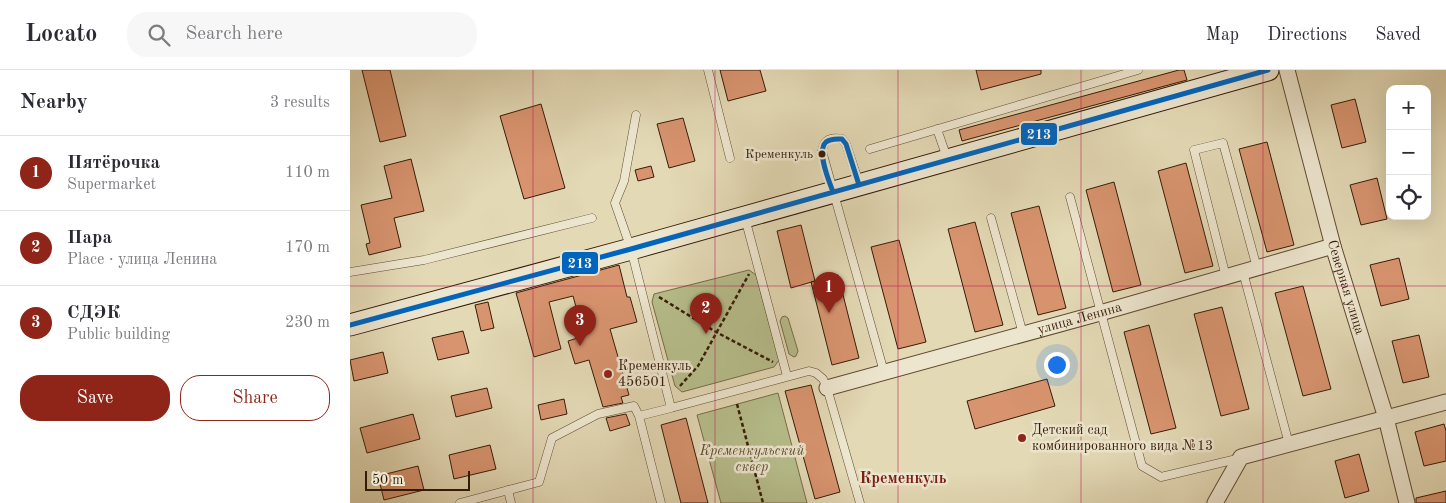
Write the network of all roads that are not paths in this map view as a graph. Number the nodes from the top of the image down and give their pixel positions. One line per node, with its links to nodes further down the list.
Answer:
1 (708, 70): 9 (lane)
2 (1138, 70): 7 (lane)
3 (1268, 70): 5 (street)
4 (1287, 70): 17 (street, Северная улица)
5 (1237, 72): 10 (street)
6 (636, 115): 18 (lane)
7 (937, 129): 8 (lane); 10 (lane)
8 (870, 149)
9 (730, 158)
10 (947, 160): 11 (street)
11 (859, 184): 12 (street); 12 (lane)
12 (833, 192): 14 (street); 25 (lane)
13 (1070, 197): 22 (lane)
14 (744, 217): 18 (street); 26 (lane)
15 (592, 218): 20 (lane)
16 (991, 218): 24 (lane)
17 (1332, 246): 19 (street, улица Ленина); 31 (street, Северная улица)
18 (631, 249): 23 (street); 29 (lane)
19 (1250, 270): 21 (street, улица Ленина); 21 (lane); 32 (lane)
20 (350, 272)
21 (1226, 277): 22 (street, улица Ленина)
22 (1100, 313): 24 (street, улица Ленина); 33 (lane)
23 (350, 325)
24 (1023, 334): 25 (street, улица Ленина)
25 (884, 372): 27 (street, улица Ленина)
26 (787, 376): 27 (lane); 29 (lane)
27 (827, 388): 38 (lane)
28 (1446, 402): 31 (street)
29 (671, 408): 30 (lane)
30 (639, 416): 34 (lane); 37 (lane)
31 (1386, 418): 32 (street); 40 (street, Северная улица)
32 (1289, 444): 33 (street)
33 (1241, 457): 39 (street)
34 (508, 490): 35 (lane); 36 (lane)
35 (460, 503)
36 (512, 503)
37 (661, 503)
38 (860, 503)
39 (1215, 503)
40 (1407, 503)

